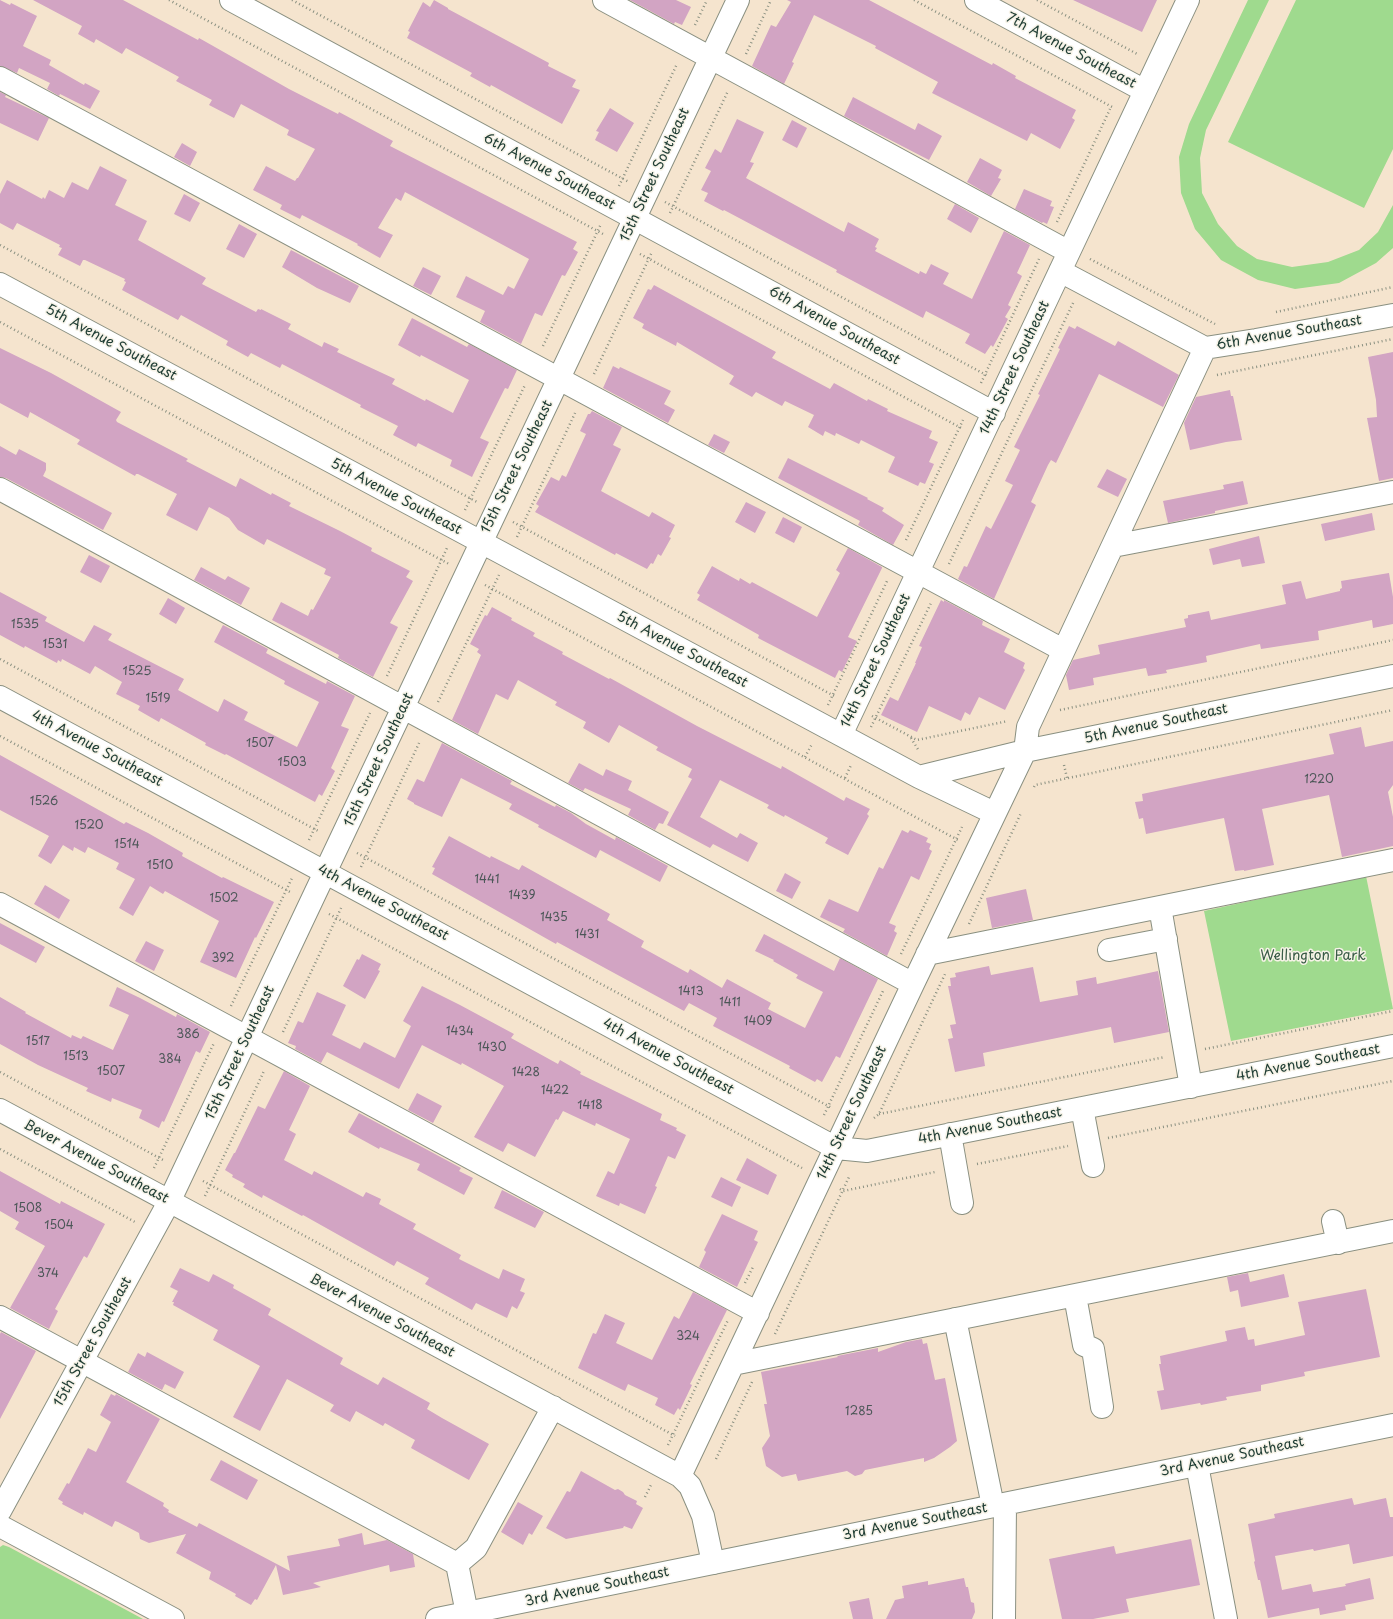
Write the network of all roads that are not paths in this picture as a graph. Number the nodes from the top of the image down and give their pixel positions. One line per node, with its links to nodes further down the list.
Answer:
1 (231, 0): 9 (street, 6th Avenue Southeast)
2 (604, 0): 6 (street, 6th Avenue Southeast)
3 (738, 0): 6 (street, 15th Street Southeast)
4 (976, 0): 8 (street, 7th Avenue Southeast)
5 (1188, 0): 8 (street, 14th Street Southeast)
6 (710, 58): 9 (street, 15th Street Southeast); 10 (street, 6th Avenue Southeast)
7 (0, 78): 14 (street)
8 (1145, 91): 10 (street, 14th Street Southeast)
9 (635, 218): 14 (street, 15th Street Southeast); 15 (street, 6th Avenue Southeast)
10 (1073, 260): 13 (street, 6th Avenue Southeast); 15 (street, 14th Street Southeast)
11 (0, 284): 18 (street, 5th Avenue Southeast)
12 (1393, 315): 13 (street, 6th Avenue Southeast)
13 (1205, 348): 19 (street, 14th Street Southeast)
14 (560, 378): 18 (street, 15th Street Southeast); 20 (street)
15 (994, 413): 20 (street, 14th Street Southeast)
16 (0, 489): 24 (street)
17 (1393, 492): 19 (street)
18 (480, 542): 24 (street, 15th Street Southeast); 25 (street, 5th Avenue Southeast)
19 (1113, 546): 21 (street, 14th Street Southeast)
20 (917, 572): 21 (street); 25 (street, 14th Street Southeast)
21 (1063, 650): 26 (street, 14th Street Southeast)
22 (1393, 676): 26 (street, 5th Avenue Southeast)
23 (0, 697): 30 (street, 4th Avenue Southeast)
24 (404, 707): 30 (street, 15th Street Southeast); 36 (street)
25 (841, 735): 27 (street, 5th Avenue Southeast)
26 (1024, 751): 27 (street, 5th Avenue Southeast); 28 (street, 14th Street Southeast)
27 (919, 777): 28 (street, 5th Avenue Southeast)
28 (994, 813): 35 (street, 14th Street Southeast)
29 (1393, 860): 32 (street)
30 (326, 872): 37 (street, 15th Street Southeast); 43 (street, 4th Avenue Southeast)
31 (0, 904): 37 (street)
32 (1160, 907): 33 (street); 35 (street)
33 (1166, 938): 34 (street); 39 (street)
34 (1109, 950)
35 (927, 954): 36 (street, 14th Street Southeast)
36 (912, 984): 43 (street, 14th Street Southeast)
37 (247, 1038): 45 (street, 15th Street Southeast); 51 (street)
38 (1393, 1046): 39 (street, 4th Avenue Southeast)
39 (1190, 1087): 40 (street, 4th Avenue Southeast)
40 (1082, 1108): 42 (street, 4th Avenue Southeast); 44 (street)
41 (0, 1110): 45 (street, Bever Avenue Southeast)
42 (950, 1134): 43 (street, 4th Avenue Southeast); 46 (street)
43 (836, 1148): 51 (street, 14th Street Southeast)
44 (1093, 1166)
45 (169, 1202): 54 (street, 15th Street Southeast); 56 (street, Bever Avenue Southeast)
46 (962, 1203)
47 (1333, 1221): 49 (street)
48 (1393, 1231): 49 (street)
49 (1338, 1242): 50 (street)
50 (1076, 1296): 53 (street); 57 (street)
51 (758, 1313): 55 (street, 14th Street Southeast)
52 (0, 1317): 54 (street)
53 (955, 1319): 55 (street); 61 (street)
54 (82, 1362): 62 (street, 15th Street Southeast); 65 (street)
55 (733, 1364): 60 (street, 14th Street Southeast)
56 (553, 1407): 60 (street, Bever Avenue Southeast); 65 (street)
57 (1102, 1408)
58 (1393, 1425): 59 (street, 3rd Avenue Southeast)
59 (1197, 1465): 61 (street, 3rd Avenue Southeast); 70 (street)
60 (680, 1476): 64 (street, Bever Avenue Southeast)
61 (999, 1505): 64 (street, 3rd Avenue Southeast); 69 (street)
62 (0, 1511)
63 (0, 1526): 67 (street)
64 (713, 1563): 66 (street, 3rd Avenue Southeast)
65 (457, 1564): 66 (street)
66 (467, 1613): 68 (street, 3rd Avenue Southeast)
67 (173, 1619)
68 (441, 1619)
69 (1004, 1619)
70 (1226, 1619)

